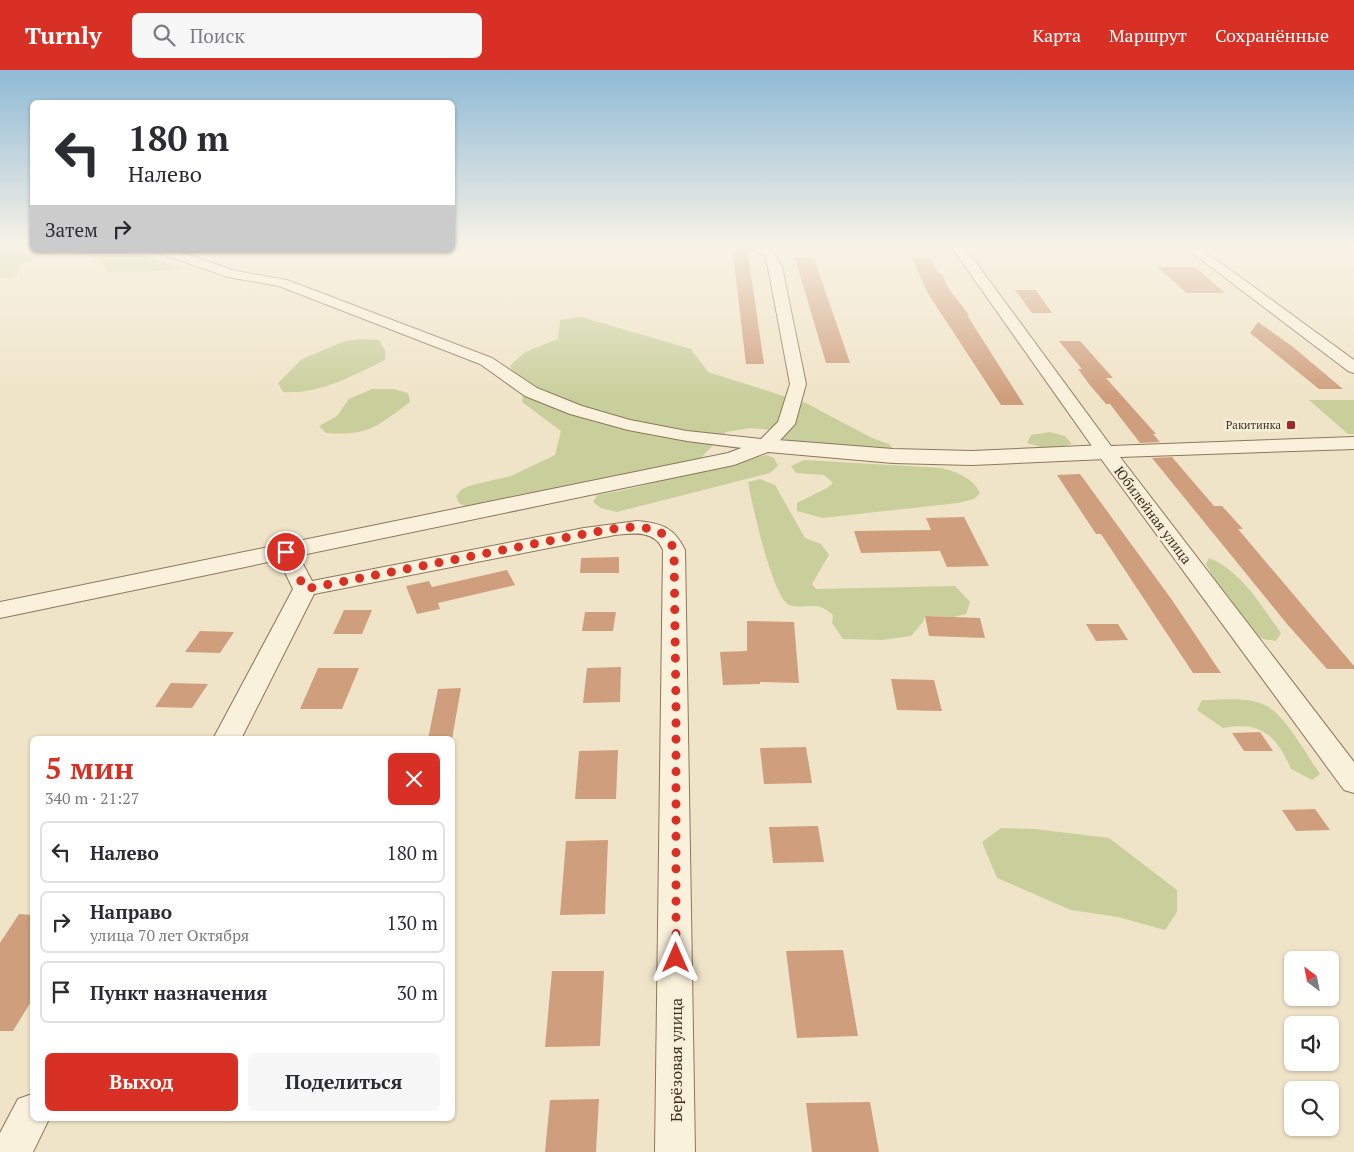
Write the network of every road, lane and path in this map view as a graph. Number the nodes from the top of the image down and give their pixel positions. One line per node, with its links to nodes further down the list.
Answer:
1 (315, 295): 7 (street)
2 (781, 295): 7 (street)
3 (993, 295): 8 (street, Юбилейная улица)
4 (1256, 295): 5 (street)
5 (1354, 368)
6 (1354, 443): 8 (street)
7 (765, 445): 8 (street); 9 (street)
8 (1106, 452): 13 (street, Юбилейная улица)
9 (286, 552): 10 (street); 11 (street)
10 (305, 589): 12 (street); 16 (street, Берёзовая улица)
11 (0, 610)
12 (229, 736)
13 (1354, 784)
14 (30, 1117): 15 (street)
15 (12, 1152)
16 (675, 1152)

